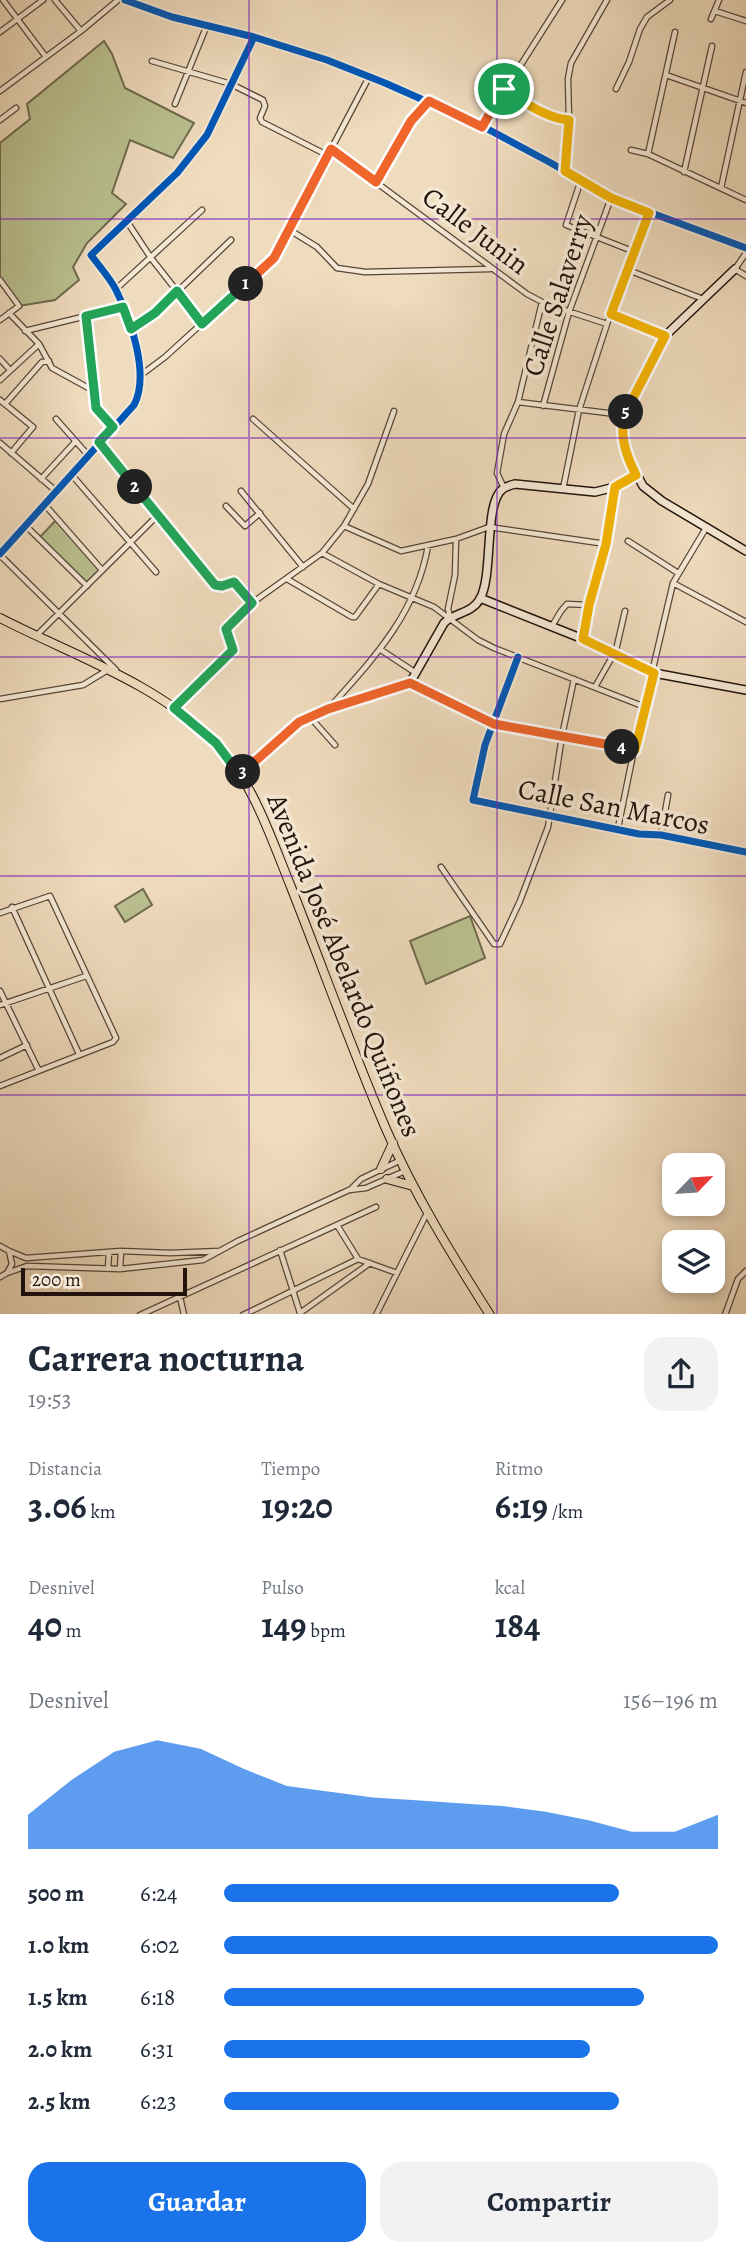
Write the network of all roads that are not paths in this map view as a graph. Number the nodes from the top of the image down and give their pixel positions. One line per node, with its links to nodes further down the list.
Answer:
1 (3, 0): 12 (street)
2 (43, 0): 12 (street)
3 (55, 0): 15 (street)
4 (118, 0): 15 (street)
5 (125, 0): 14 (street)
6 (562, 0): 28 (street)
7 (607, 0): 36 (street)
8 (670, 0): 29 (street)
9 (719, 0): 10 (street)
10 (715, 11): 11 (street); 13 (street)
11 (711, 19)
12 (18, 20): 16 (street); 20 (street)
13 (746, 21)
14 (207, 25): 18 (street); 22 (street)
15 (81, 31): 20 (street)
16 (0, 32)
17 (675, 32): 24 (street)
18 (254, 37): 25 (street); 26 (street)
19 (712, 46): 27 (street)
20 (46, 57): 30 (street)
21 (152, 61): 22 (street)
22 (188, 72): 26 (street); 34 (street)
23 (746, 72): 32 (street)
24 (666, 75): 27 (street); 41 (street)
25 (369, 77): 31 (street); 39 (street)
26 (231, 84): 42 (street); 52 (street)
27 (703, 88): 32 (street); 44 (street)
28 (504, 89): 36 (street); 38 (street)
29 (616, 89)
30 (0, 91)
31 (429, 101): 38 (street); 46 (street)
32 (740, 101): 33 (street); 47 (street)
33 (746, 103)
34 (175, 104)
35 (16, 108): 37 (street)
36 (565, 119): 43 (street)
37 (0, 120)
38 (482, 127): 43 (street)
39 (331, 149): 42 (street); 46 (street, Calle Junin)
40 (631, 150): 41 (street)
41 (648, 154): 44 (street)
42 (327, 155): 53 (street)
43 (565, 171): 45 (street)
44 (684, 172): 47 (street)
45 (581, 180): 48 (street); 54 (street)
46 (376, 182): 59 (street, Calle Junin)
47 (720, 188): 49 (street)
48 (611, 198): 51 (street); 54 (street, Calle Salaverry)
49 (746, 200)
50 (202, 210): 58 (street)
51 (649, 213): 56 (street); 57 (street)
52 (126, 220): 58 (street); 64 (street)
53 (288, 229): 59 (street); 74 (street)
54 (597, 237): 57 (street); 69 (street, Calle Salaverry)
55 (231, 240): 65 (street)
56 (746, 250): 60 (street)
57 (635, 251): 61 (street)
58 (151, 258): 64 (street); 65 (street)
59 (491, 269): 67 (street, Calle Junin)
60 (735, 269): 62 (street); 66 (street)
61 (628, 270): 66 (street); 71 (street)
62 (746, 276)
63 (0, 280): 70 (street)
64 (116, 289): 68 (street)
65 (177, 291): 74 (street); 76 (street)
66 (704, 299): 78 (street)
67 (542, 302): 69 (street, Calle Junin); 87 (street)
68 (123, 307): 72 (street); 76 (street)
69 (569, 312): 75 (street, Calle Junin); 88 (street, Calle Salaverry)
70 (9, 313): 73 (street); 77 (street)
71 (611, 314): 75 (street); 78 (street)
72 (86, 316): 77 (street); 85 (street)
73 (0, 320)
74 (202, 324): 83 (street)
75 (607, 324): 89 (street)
76 (131, 329): 83 (street)
77 (26, 331): 79 (street)
78 (665, 336): 91 (street)
79 (38, 344): 81 (street); 82 (street)
80 (0, 359): 82 (street)
81 (49, 361): 85 (street); 86 (street)
82 (10, 370): 84 (street)
83 (141, 375): 94 (street)
84 (0, 380)
85 (94, 391): 94 (street)
86 (2, 402): 98 (street)
87 (517, 402): 88 (street); 104 (street)
88 (543, 405): 89 (street)
89 (579, 410): 91 (street); 105 (street)
90 (394, 411): 110 (street)
91 (624, 415): 101 (street)
92 (56, 419): 95 (street)
93 (253, 419): 110 (street)
94 (113, 427): 96 (street)
95 (75, 442): 99 (street); 102 (street)
96 (99, 442): 99 (street); 112 (street)
97 (0, 443): 98 (street)
98 (11, 453): 102 (street)
99 (88, 454): 100 (street)
100 (71, 474): 107 (street); 119 (street)
101 (636, 475): 103 (street); 116 (street)
102 (41, 479): 107 (street)
103 (615, 487): 105 (street); 120 (street)
104 (504, 488): 105 (street); 115 (street)
105 (563, 490)
106 (242, 491): 111 (street)
107 (57, 492): 108 (street)
108 (44, 505): 113 (street); 126 (street)
109 (226, 506): 111 (street)
110 (354, 509): 114 (street)
111 (260, 513): 125 (street)
112 (158, 515): 119 (street); 135 (street)
113 (26, 526): 124 (street); 132 (street)
114 (344, 526): 121 (street); 123 (street)
115 (489, 527): 117 (street); 120 (street); 134 (street)
116 (706, 528): 122 (street); 128 (street)
117 (456, 539): 121 (street); 139 (street)
118 (628, 541): 128 (street)
119 (131, 542): 126 (street); 127 (street)
120 (606, 544): 136 (street)
121 (428, 546): 133 (street)
122 (746, 551)
123 (322, 552): 125 (street); 131 (street)
124 (0, 555): 138 (street)
125 (303, 567): 129 (street)
126 (102, 570): 132 (street)
127 (156, 572)
128 (678, 572): 130 (street)
129 (287, 579): 131 (street); 135 (street)
130 (673, 583): 141 (street); 150 (street)
131 (379, 584): 133 (street)
132 (87, 586): 138 (street)
133 (412, 598): 139 (street); 145 (street)
134 (480, 598): 139 (street); 142 (street)
135 (252, 603): 158 (street)
136 (589, 605): 142 (street); 144 (street)
137 (625, 611): 146 (street)
138 (58, 613): 143 (street); 152 (street)
139 (450, 617): 147 (street); 149 (street)
140 (0, 618): 143 (main road, Avenida José Abelardo Quiñones)
141 (746, 622)
142 (552, 626): 144 (street)
143 (35, 636): 148 (main road, Avenida José Abelardo Quiñones)
144 (583, 639): 146 (street)
145 (381, 650): 149 (street); 159 (street)
146 (614, 653): 150 (street); 154 (street)
147 (518, 657): 151 (street); 161 (street)
148 (106, 671): 152 (main road, Avenida José Abelardo Quiñones); 156 (street)
149 (416, 673): 153 (street)
150 (654, 673): 155 (street); 157 (street)
151 (575, 679): 154 (street); 162 (street)
152 (128, 681): 158 (main road, Avenida José Abelardo Quiñones)
153 (410, 683): 159 (street); 161 (street)
154 (596, 687): 157 (street)
155 (746, 690)
156 (0, 699)
157 (645, 707): 164 (street)
158 (174, 708): 165 (main road, Avenida José Abelardo Quiñones)
159 (328, 709): 160 (street)
160 (310, 717): 163 (street); 165 (street)
161 (494, 724): 162 (street); 167 (street, Calle San Marcos)
162 (562, 736): 164 (street); 167 (street)
163 (335, 745)
164 (635, 750): 168 (street)
165 (240, 775): 183 (main road, Avenida José Abelardo Quiñones)
166 (668, 795): 169 (street)
167 (550, 816): 168 (street, Calle San Marcos); 171 (street)
168 (618, 828): 169 (street, Calle San Marcos)
169 (661, 835): 170 (street, Calle San Marcos)
170 (746, 852)
171 (441, 867)
172 (12, 907): 173 (street); 174 (street); 175 (street)
173 (0, 913)
174 (86, 976): 175 (street); 179 (street)
175 (49, 989): 177 (street); 179 (street)
176 (0, 991): 177 (street)
177 (2, 1004): 178 (street)
178 (27, 1045): 180 (street); 181 (street)
179 (79, 1054): 181 (street)
180 (0, 1058)
181 (38, 1069): 182 (street)
182 (0, 1086)
183 (393, 1143): 184 (main road, Avenida José Abelardo Quiñones); 185 (main road)
184 (401, 1160): 185 (street); 186 (main road, Avenida José Abelardo Quiñones)
185 (381, 1168): 189 (street)
186 (405, 1170): 187 (street); 188 (main road, Avenida José Abelardo Quiñones)
187 (387, 1179): 188 (main road); 189 (street)
188 (413, 1186): 191 (main road, Avenida José Abelardo Quiñones)
189 (349, 1190): 197 (street)
190 (376, 1207): 192 (street)
191 (428, 1212): 204 (street); 213 (main road, Avenida José Abelardo Quiñones)
192 (337, 1225): 194 (street); 199 (street)
193 (0, 1247): 195 (street)
194 (280, 1250): 206 (street); 207 (street)
195 (9, 1251): 198 (street); 205 (street)
196 (121, 1251): 197 (street); 198 (street); 202 (street)
197 (220, 1251): 202 (street)
198 (109, 1252): 201 (street)
199 (358, 1259): 200 (street); 206 (street)
200 (370, 1263): 204 (street); 211 (street)
201 (108, 1269): 202 (street); 205 (street)
202 (120, 1269)
203 (746, 1271): 214 (street)
204 (397, 1273): 212 (street)
205 (3, 1276)
206 (292, 1291): 210 (street); 211 (street)
207 (180, 1297): 208 (street); 209 (street)
208 (140, 1314)
209 (184, 1314)
210 (243, 1314)
211 (300, 1314)
212 (376, 1314)
213 (490, 1314)
214 (725, 1314)

